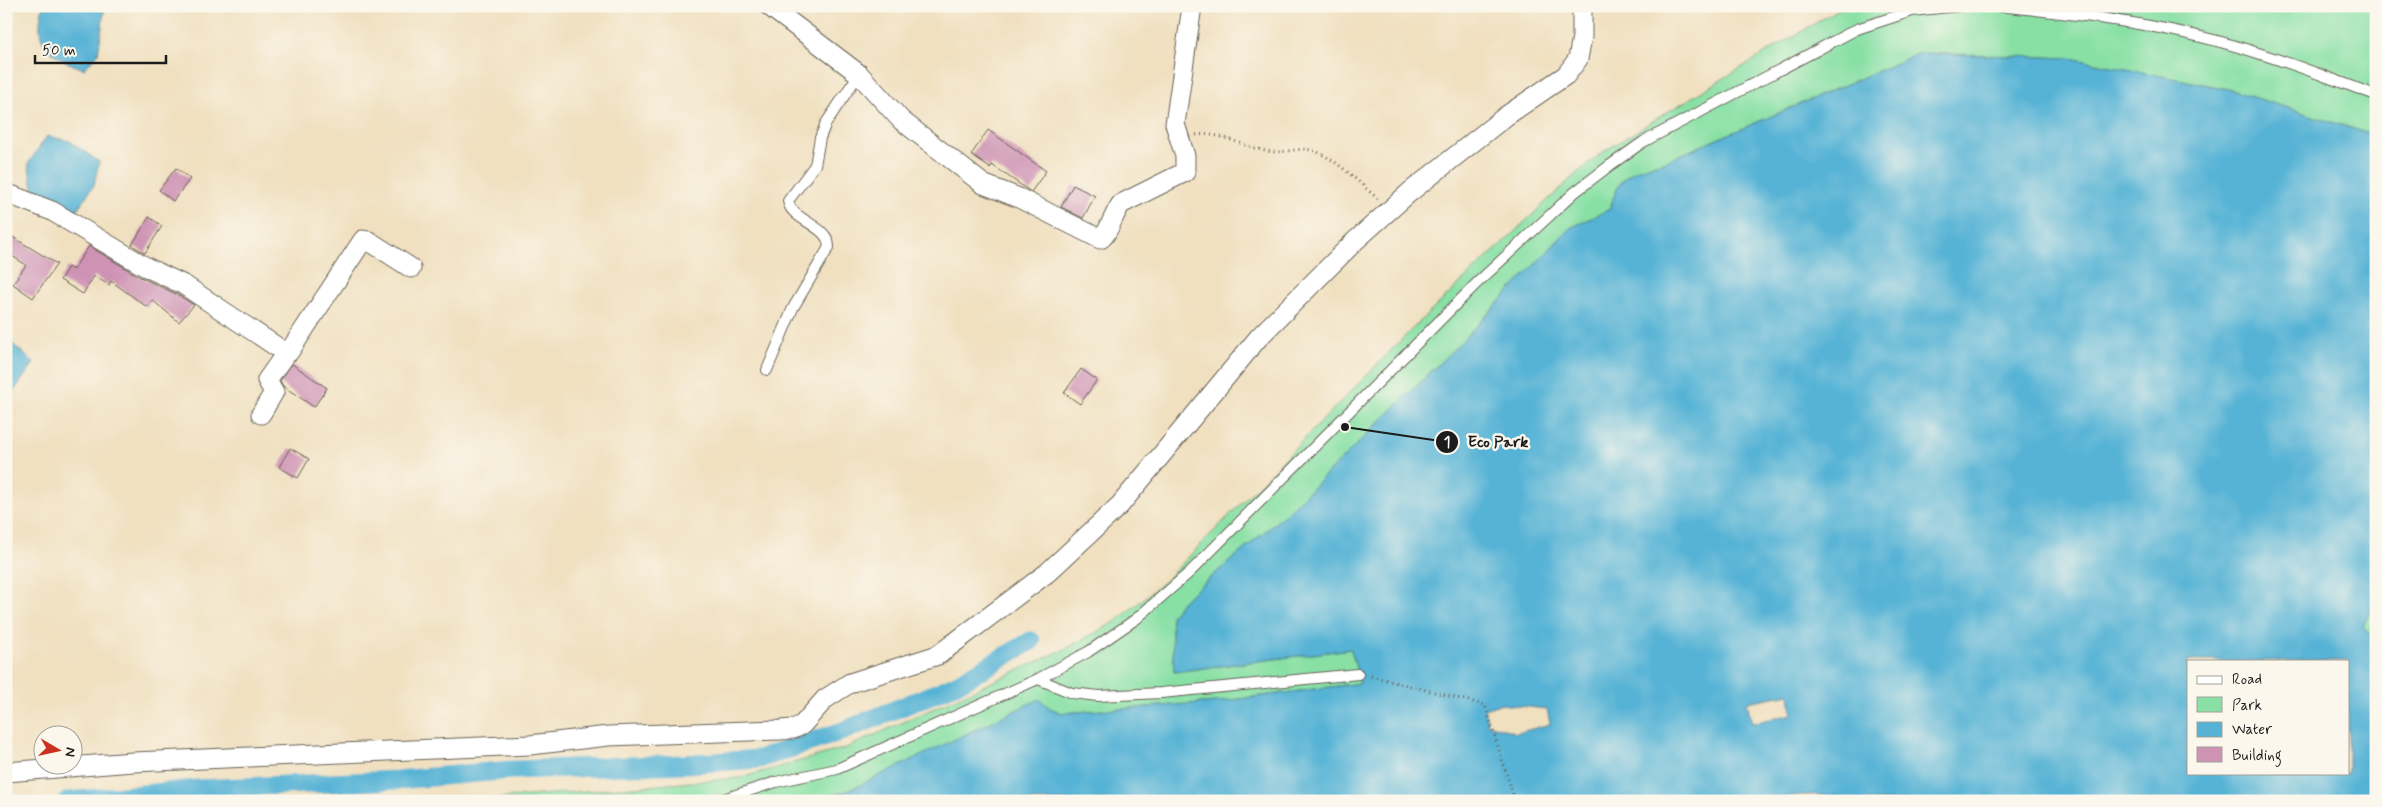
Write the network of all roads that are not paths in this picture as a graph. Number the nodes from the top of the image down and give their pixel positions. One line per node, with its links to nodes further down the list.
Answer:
1 (769, 6): 6 (street)
2 (1192, 6): 6 (street)
3 (1582, 6): 15 (street)
4 (1958, 6): 14 (lane)
5 (1998, 6): 7 (lane)
6 (859, 74): 11 (lane)
7 (2376, 95)
8 (6, 193): 10 (street)
9 (411, 268): 10 (street)
10 (286, 353): 12 (street)
11 (767, 370)
12 (261, 414)
13 (1358, 674): 14 (lane)
14 (1038, 679): 16 (lane)
15 (6, 772)
16 (716, 801)

